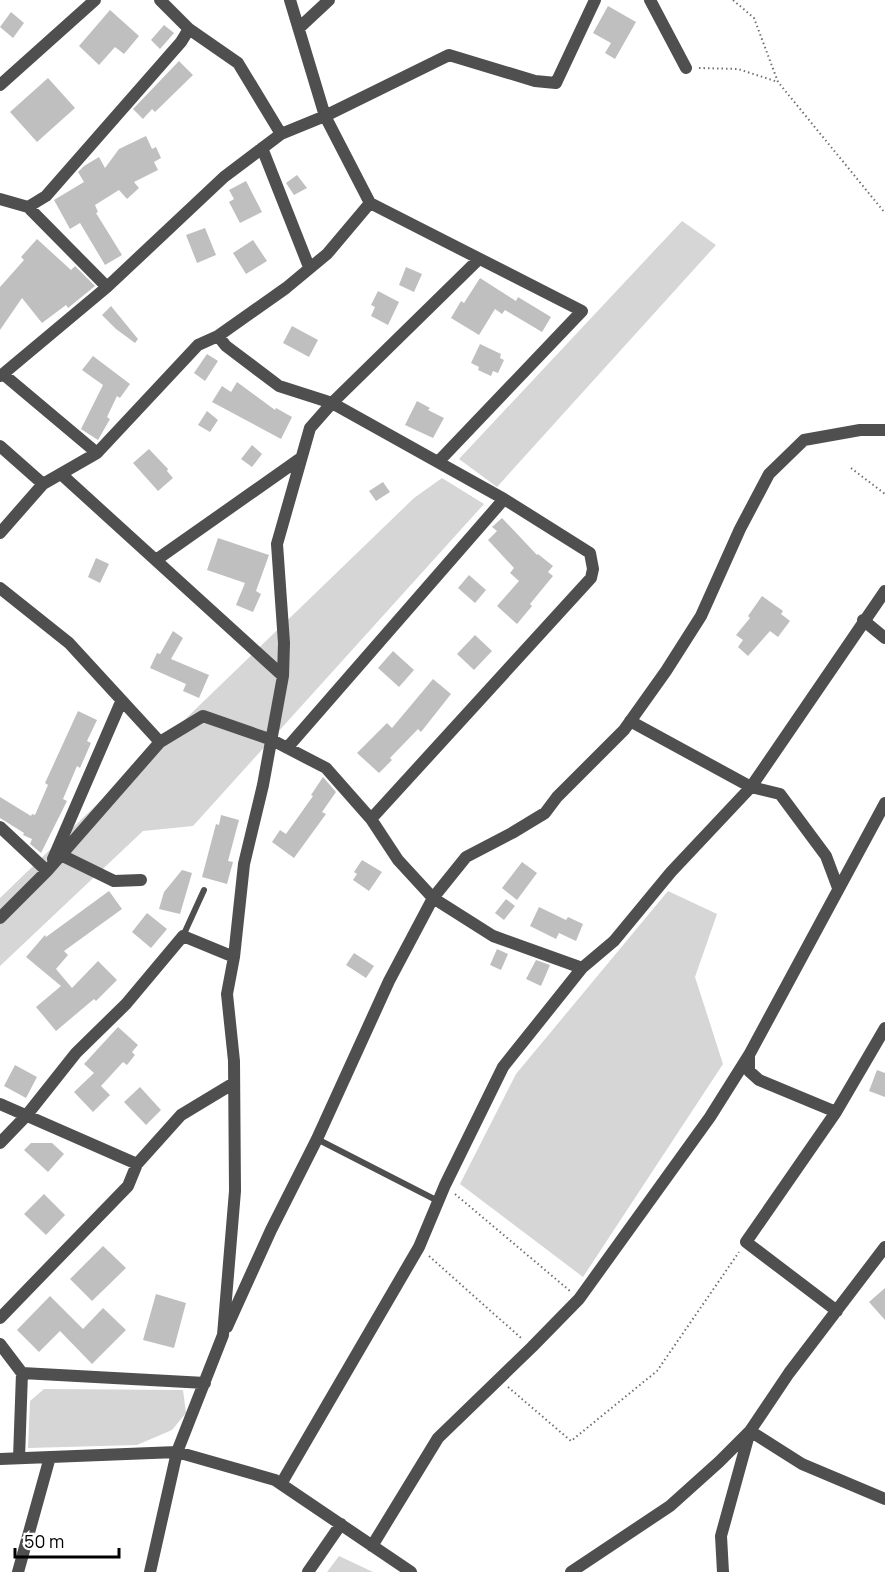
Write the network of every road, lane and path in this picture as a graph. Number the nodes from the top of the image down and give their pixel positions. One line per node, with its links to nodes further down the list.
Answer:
1 (95, 0): 12 (street)
2 (160, 0): 9 (street)
3 (290, 0): 8 (street)
4 (329, 0): 8 (street)
5 (595, 0): 13 (street)
6 (650, 0): 10 (street)
7 (733, 0): 11 (path)
8 (299, 28): 13 (street)
9 (189, 29): 14 (street); 18 (street)
10 (686, 68): 11 (path)
11 (778, 82): 19 (path)
12 (0, 85)
13 (325, 117): 14 (street); 17 (street)
14 (281, 134): 15 (street)
15 (262, 148): 21 (street); 22 (street)
16 (0, 199): 18 (street)
17 (370, 203): 20 (street); 21 (street)
18 (28, 207): 22 (street)
19 (885, 213)
20 (479, 259): 25 (street); 30 (street)
21 (309, 267): 23 (street)
22 (107, 287): 24 (street)
23 (218, 336): 25 (street); 28 (street)
24 (2, 375): 28 (street)
25 (333, 403): 29 (street); 30 (street)
26 (885, 430): 44 (street)
27 (0, 446): 33 (street)
28 (96, 453): 32 (street)
29 (301, 458): 37 (street); 42 (street)
30 (438, 462): 35 (street)
31 (851, 468): 34 (path)
32 (61, 474): 33 (street); 37 (street)
33 (44, 484): 36 (street)
34 (885, 494)
35 (504, 499): 47 (street); 50 (street)
36 (0, 534)
37 (156, 560): 42 (street)
38 (0, 588): 43 (street)
39 (885, 591): 40 (street)
40 (863, 620): 41 (street); 48 (street)
41 (885, 638)
42 (283, 676): 45 (street)
43 (121, 702): 46 (street); 53 (street)
44 (630, 722): 48 (street); 57 (street)
45 (272, 740): 46 (street); 47 (street); 60 (street)
46 (160, 742): 52 (street)
47 (287, 748): 50 (street)
48 (751, 787): 55 (street); 61 (street)
49 (885, 803): 55 (street)
50 (371, 819): 57 (street)
51 (0, 827): 53 (street)
52 (61, 855): 53 (street); 54 (street)
53 (47, 871): 58 (street)
54 (141, 880)
55 (838, 888): 63 (street)
56 (204, 890): 59 (lane)
57 (433, 898): 61 (street); 68 (street)
58 (0, 918)
59 (183, 936): 60 (street); 67 (street)
60 (234, 957): 64 (street)
61 (582, 968): 71 (street)
62 (885, 1028): 66 (street)
63 (749, 1055): 66 (street); 76 (street)
64 (234, 1083): 70 (street); 79 (street)
65 (0, 1104): 67 (street)
66 (836, 1112): 73 (street)
67 (26, 1116): 69 (street); 70 (street)
68 (317, 1139): 72 (lane); 79 (street)
69 (0, 1143)
70 (137, 1164): 78 (street)
71 (445, 1185): 72 (street); 76 (path)
72 (438, 1202): 74 (street)
73 (746, 1242): 77 (street); 83 (path)
74 (419, 1247): 81 (path); 90 (street)
75 (885, 1247): 77 (street)
76 (579, 1299): 81 (street)
77 (837, 1311): 85 (street)
78 (0, 1318)
79 (223, 1335): 84 (street)
80 (0, 1344): 82 (street)
81 (532, 1347): 83 (street)
82 (22, 1373): 84 (street); 88 (street)
83 (499, 1379): 93 (street)
84 (206, 1383): 86 (street)
85 (750, 1431): 91 (street); 98 (street); 99 (street)
86 (177, 1452): 87 (street); 90 (street); 95 (street)
87 (50, 1457): 88 (street); 94 (street)
88 (19, 1458): 89 (street)
89 (0, 1459)
90 (281, 1484): 92 (street)
91 (885, 1499)
92 (341, 1524): 93 (street); 96 (street)
93 (372, 1546): 97 (street)
94 (18, 1572)
95 (150, 1572)
96 (308, 1572)
97 (411, 1572)
98 (571, 1572)
99 (723, 1572)

